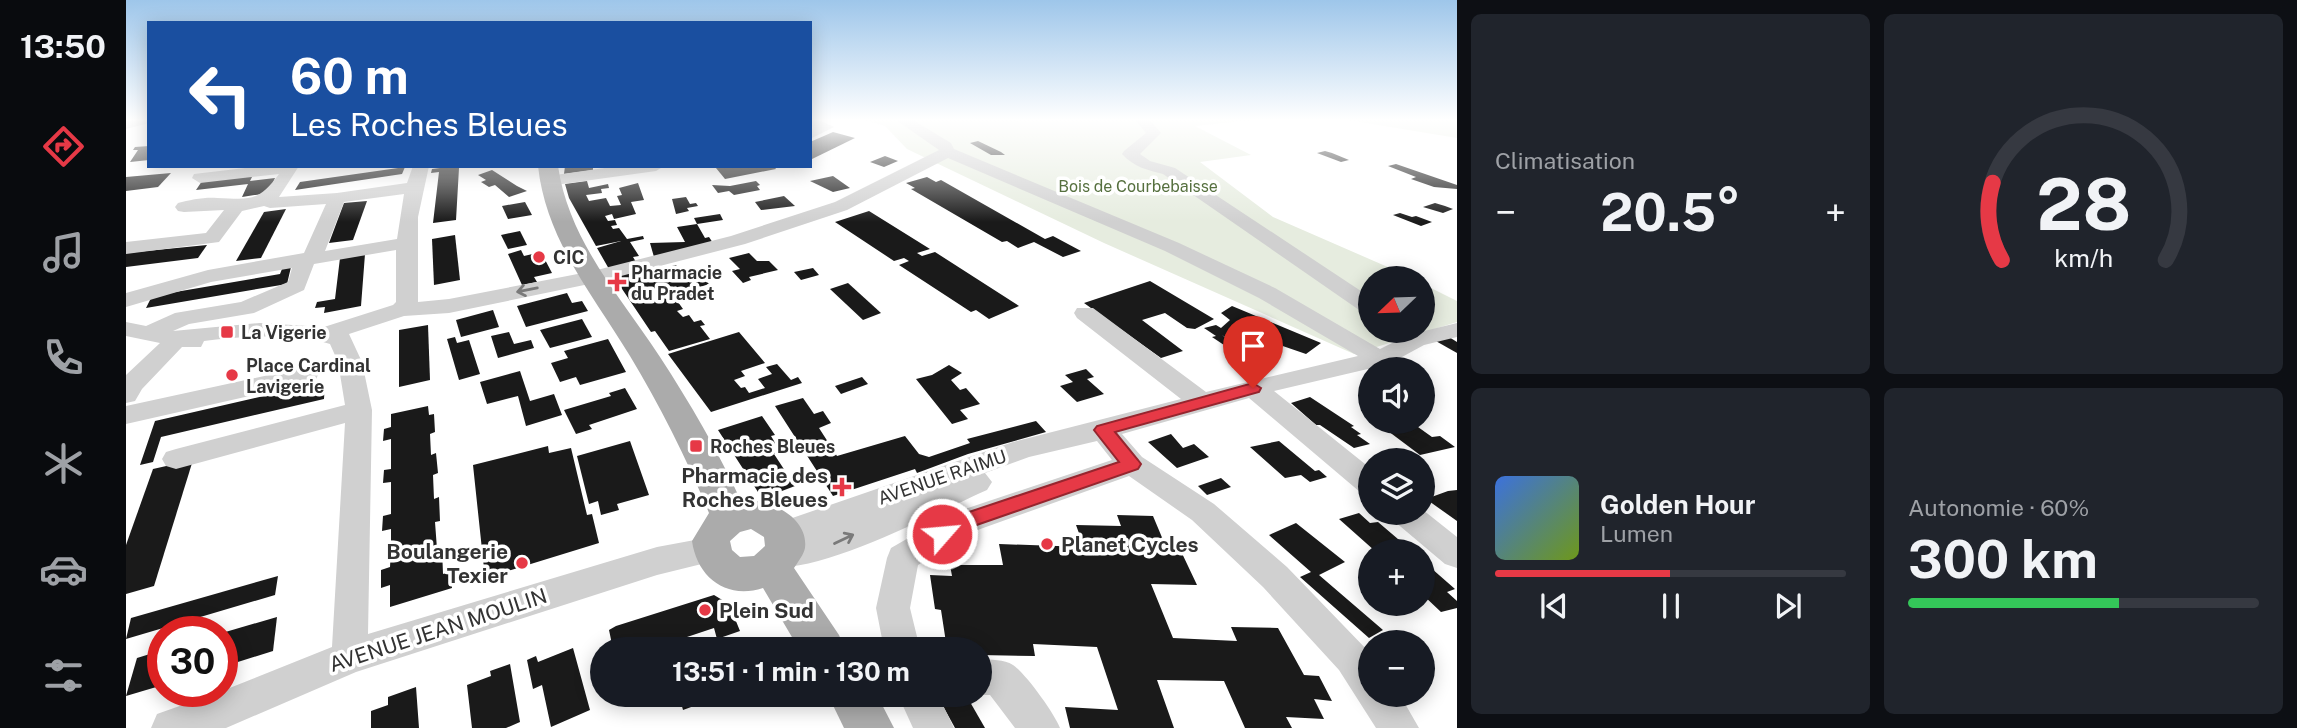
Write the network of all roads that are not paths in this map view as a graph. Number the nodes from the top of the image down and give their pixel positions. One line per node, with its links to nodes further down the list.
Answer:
1 (943, 154): 16 (street)
2 (952, 154): 26 (street)
3 (1130, 154): 17 (street)
4 (424, 168): 8 (street)
5 (629, 168): 6 (street)
6 (548, 174): 16 (main road)
7 (200, 178): 10 (street)
8 (414, 187): 9 (street); 13 (street)
9 (337, 198): 10 (street); 15 (street)
10 (267, 203): 11 (street)
11 (236, 206): 12 (street); 14 (street)
12 (184, 207)
13 (406, 243): 15 (street); 19 (street)
14 (126, 248)
15 (309, 258): 18 (street); 23 (street)
16 (594, 277): 19 (street, one-way to 19); 40 (main road)
17 (1358, 299)
18 (126, 300)
19 (401, 310): 24 (street)
20 (1085, 313): 32 (street)
21 (126, 329): 23 (street)
22 (1457, 330): 27 (street, AVENUE RAIMU)
23 (150, 334): 25 (street)
24 (330, 335): 25 (street); 33 (street)
25 (178, 338): 31 (street)
26 (1377, 357)
27 (1384, 357)
28 (1358, 364): 30 (street, AVENUE RAIMU)
29 (306, 375): 34 (street)
30 (1253, 388): 32 (street, AVENUE RAIMU); 38 (street)
31 (126, 395)
32 (1202, 402): 35 (street, AVENUE RAIMU)
33 (359, 410): 36 (street); 45 (street)
34 (126, 415)
35 (1103, 430): 37 (street); 41 (street, AVENUE RAIMU)
36 (176, 459)
37 (1132, 464): 44 (street); 46 (street)
38 (1358, 474)
39 (1420, 525): 42 (street)
40 (721, 534): 41 (main road); 41 (main road); 45 (street, AVENUE JEAN MOULIN)
41 (779, 552): 43 (main road)
42 (1457, 555)
43 (818, 637)
44 (899, 637)
45 (350, 657): 51 (street, AVENUE JEAN MOULIN)
46 (1358, 667)
47 (992, 678): 54 (street)
48 (858, 707): 52 (main road)
49 (923, 707): 53 (street)
50 (1385, 707): 55 (street)
51 (171, 728)
52 (870, 728)
53 (934, 728)
54 (1040, 728)
55 (1399, 728)

